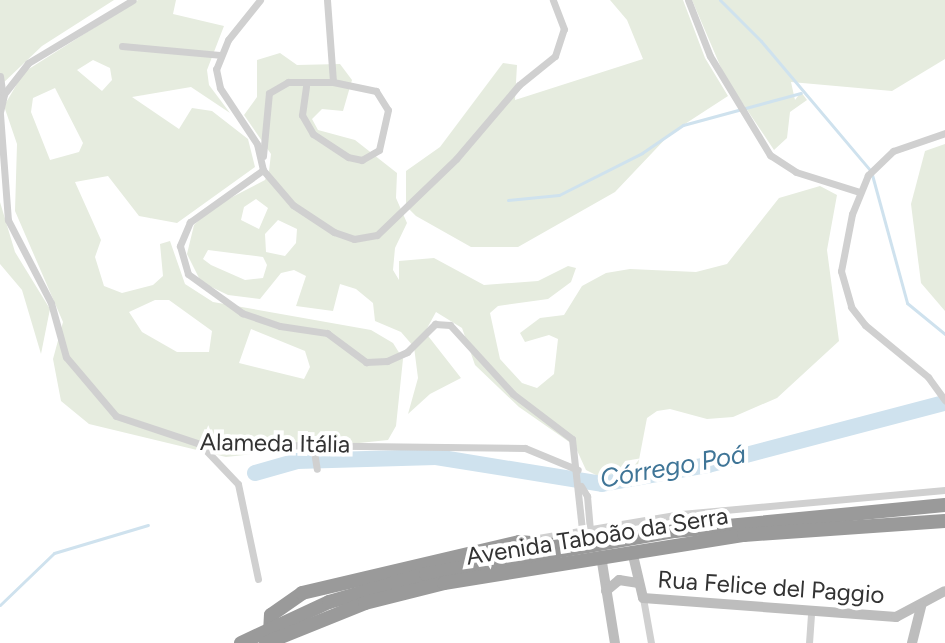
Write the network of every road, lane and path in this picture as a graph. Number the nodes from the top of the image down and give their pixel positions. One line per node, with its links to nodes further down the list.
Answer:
1 (133, 0): 11 (street, Alameda Itália)
2 (260, 0): 7 (street)
3 (327, 0): 9 (street)
4 (553, 0): 15 (street)
5 (688, 0): 16 (street)
6 (122, 46): 7 (street)
7 (220, 55): 14 (street)
8 (0, 76): 11 (street)
9 (333, 82): 10 (street); 10 (street)
10 (306, 86): 14 (street)
11 (3, 97): 12 (street, Alameda Itália)
12 (0, 113): 18 (street, Alameda Itália)
13 (945, 133): 16 (street)
14 (263, 160): 15 (street)
15 (263, 170): 21 (street)
16 (860, 192): 17 (street)
17 (944, 397)
18 (200, 444): 19 (street, Alameda Itália); 30 (street)
19 (313, 449): 20 (street); 21 (street, Alameda Itália)
20 (317, 469)
21 (579, 478): 25 (street)
22 (945, 490): 25 (street)
23 (945, 505): 27 (highway, Avenida Taboão da Serra)
24 (945, 521): 28 (highway, Avenida Taboão da Serra)
25 (586, 529): 26 (street)
26 (519, 542): 27 (highway); 39 (highway)
27 (574, 547): 39 (highway, Avenida Taboão da Serra)
28 (632, 551): 29 (highway, Avenida Taboão da Serra); 31 (street)
29 (601, 556): 32 (street); 39 (highway, Avenida Taboão da Serra)
30 (258, 579)
31 (639, 583): 32 (street); 34 (street)
32 (606, 591): 41 (street)
33 (945, 591): 35 (street)
34 (643, 598): 36 (street, Rua Felice del Paggio); 42 (street)
35 (921, 606): 37 (street); 38 (street)
36 (811, 611): 37 (street, Rua Felice del Paggio); 43 (street)
37 (896, 617): 38 (street)
38 (913, 627): 44 (street)
39 (267, 638): 40 (highway, Avenida Taboão da Serra)
40 (241, 643)
41 (615, 643)
42 (651, 643)
43 (809, 643)
44 (912, 643)

